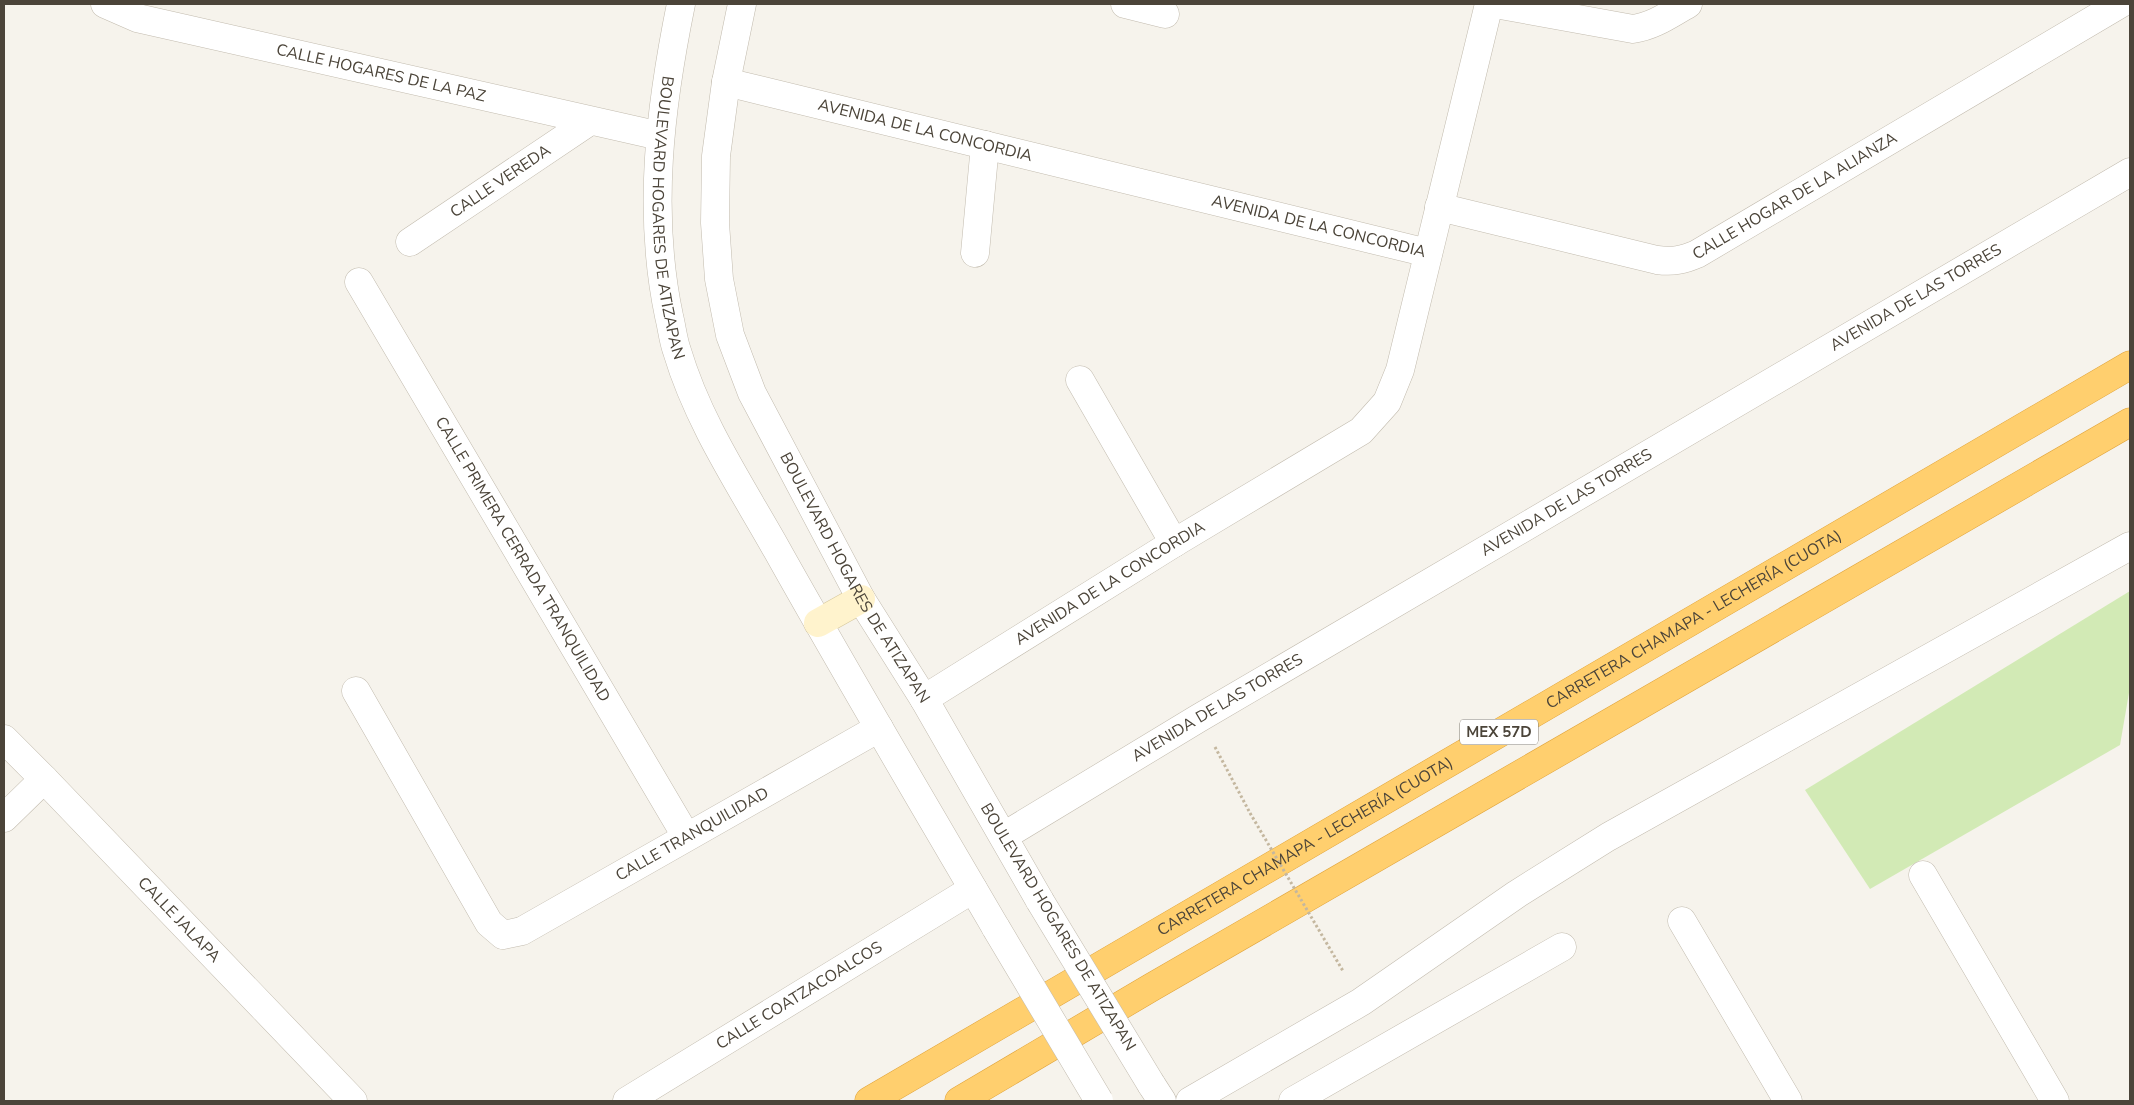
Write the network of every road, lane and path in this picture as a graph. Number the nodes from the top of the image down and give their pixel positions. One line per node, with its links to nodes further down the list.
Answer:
1 (105, 4): 11 (street, CALLE HOGARES DE LA PAZ)
2 (682, 4): 12 (street, BOULEVARD HOGARES DE ATIZAPAN)
3 (742, 4): 10 (street, BOULEVARD HOGARES DE ATIZAPAN)
4 (1124, 4): 9 (street)
5 (1489, 4): 15 (street)
6 (1495, 4): 7 (street)
7 (1688, 4)
8 (2120, 4): 15 (street, CALLE HOGAR DE LA ALIANZA)
9 (1165, 14)
10 (726, 82): 13 (street, AVENIDA DE LA CONCORDIA); 25 (street, BOULEVARD HOGARES DE ATIZAPAN)
11 (590, 121): 12 (street, CALLE HOGARES DE LA PAZ); 16 (street, CALLE VEREDA)
12 (660, 136): 26 (street, BOULEVARD HOGARES DE ATIZAPAN)
13 (984, 145): 17 (street); 18 (street, AVENIDA DE LA CONCORDIA)
14 (2130, 172): 29 (street, AVENIDA DE LAS TORRES)
15 (1439, 207): 18 (street)
16 (410, 242)
17 (975, 253)
18 (1428, 253): 23 (street, AVENIDA DE LA CONCORDIA)
19 (359, 282): 34 (street, CALLE PRIMERA CERRADA TRANQUILIDAD)
20 (2130, 365): 44 (highway, CARRETERA CHAMAPA - LECHERÍA (CUOTA) / MEX 57D)
21 (1080, 380): 23 (street)
22 (2130, 422): 45 (highway, MEX 57D)
23 (1174, 543): 28 (street, AVENIDA DE LA CONCORDIA)
24 (2130, 546): 47 (street)
25 (861, 599): 26 (main road); 28 (street, BOULEVARD HOGARES DE ATIZAPAN)
26 (818, 623): 30 (street, BOULEVARD HOGARES DE ATIZAPAN)
27 (356, 691): 34 (street, CALLE TRANQUILIDAD)
28 (924, 699): 35 (street, BOULEVARD HOGARES DE ATIZAPAN)
29 (1199, 718): 35 (street, AVENIDA DE LAS TORRES); 40 (path, bridge)
30 (879, 728): 34 (street, CALLE TRANQUILIDAD); 37 (street, BOULEVARD HOGARES DE ATIZAPAN)
31 (4, 740): 32 (street, CALLE JALAPA)
32 (44, 779): 33 (street); 42 (street, CALLE JALAPA)
33 (4, 818)
34 (686, 836)
35 (1004, 836): 41 (street, BOULEVARD HOGARES DE ATIZAPAN, bridge)
36 (1923, 875): 50 (street)
37 (973, 888): 43 (street, CALLE COATZACOALCOS); 46 (street, BOULEVARD HOGARES DE ATIZAPAN, bridge)
38 (1682, 921): 49 (street)
39 (1562, 947): 48 (street)
40 (1343, 971)
41 (1156, 1093)
42 (353, 1101)
43 (627, 1101)
44 (868, 1101)
45 (959, 1101)
46 (1100, 1101)
47 (1190, 1101)
48 (1293, 1101)
49 (1788, 1101)
50 (2055, 1101)

